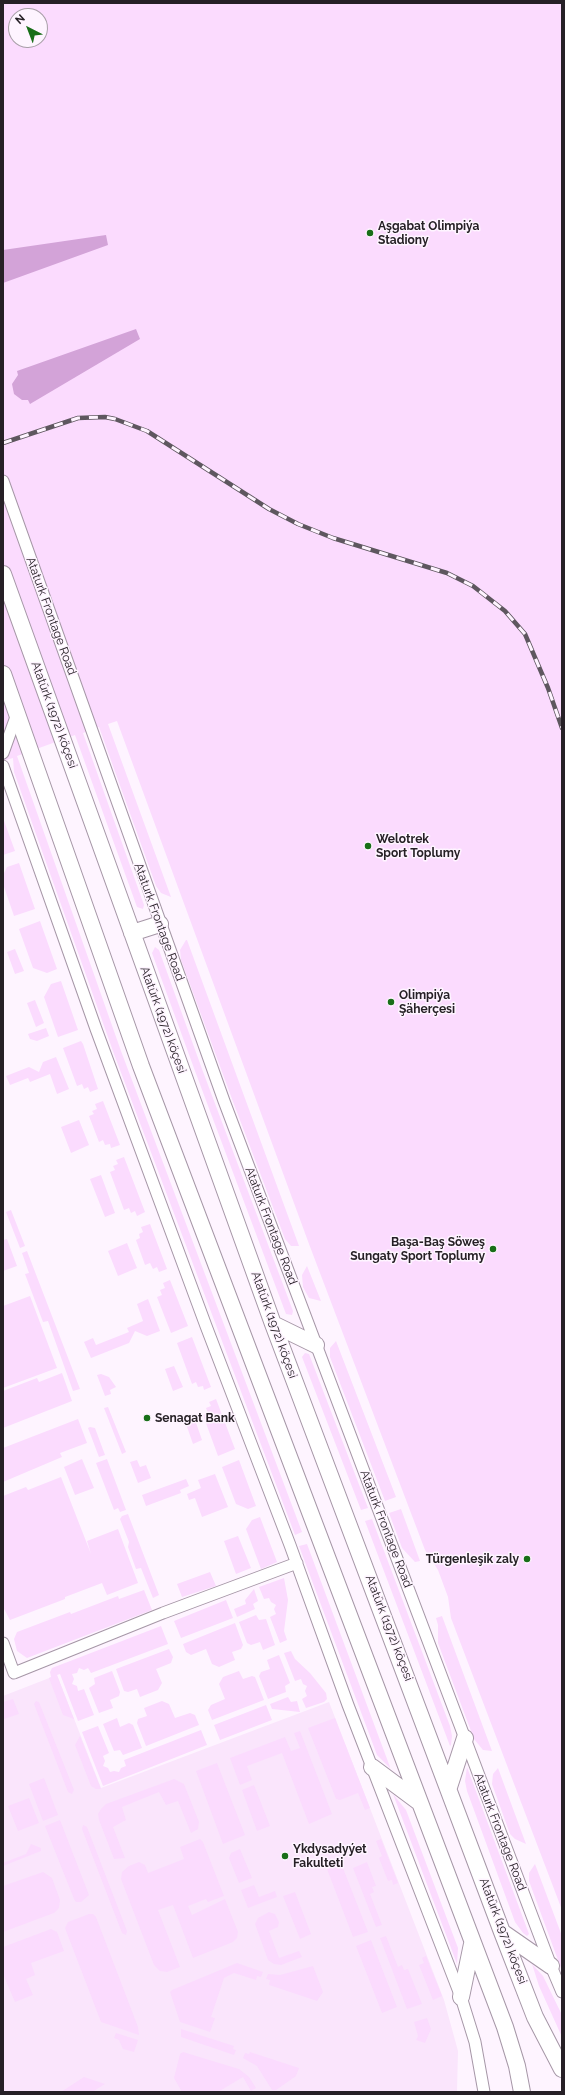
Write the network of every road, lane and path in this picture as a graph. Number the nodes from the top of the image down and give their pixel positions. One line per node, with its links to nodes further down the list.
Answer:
1 (3, 481): 7 (street, Ataturk Frontage Road)
2 (3, 574): 8 (main road, Atatürk (1972) köçesi)
3 (3, 674): 4 (main road)
4 (17, 714): 5 (street); 16 (main road)
5 (3, 753)
6 (3, 766): 11 (street)
7 (160, 924): 8 (main road); 10 (street, Ataturk Frontage Road)
8 (132, 934): 9 (main road, Atatürk (1972) köçesi)
9 (273, 1324): 10 (main road); 15 (main road, Atatürk (1972) köçesi)
10 (316, 1345): 13 (street, Ataturk Frontage Road)
11 (296, 1563): 12 (street); 14 (street)
12 (3, 1643)
13 (465, 1738): 15 (main road); 19 (street, Ataturk Frontage Road)
14 (372, 1768): 16 (main road); 21 (street)
15 (449, 1787): 17 (main road, Atatürk (1972) köçesi)
16 (419, 1802): 18 (main road)
17 (502, 1932): 19 (main road); 22 (main road, Atatürk (1972) köçesi)
18 (472, 1944): 21 (main road); 24 (main road)
19 (551, 1966): 20 (street)
20 (562, 1992)
21 (461, 1997): 23 (street)
22 (562, 2069)
23 (484, 2092)
24 (522, 2092)

